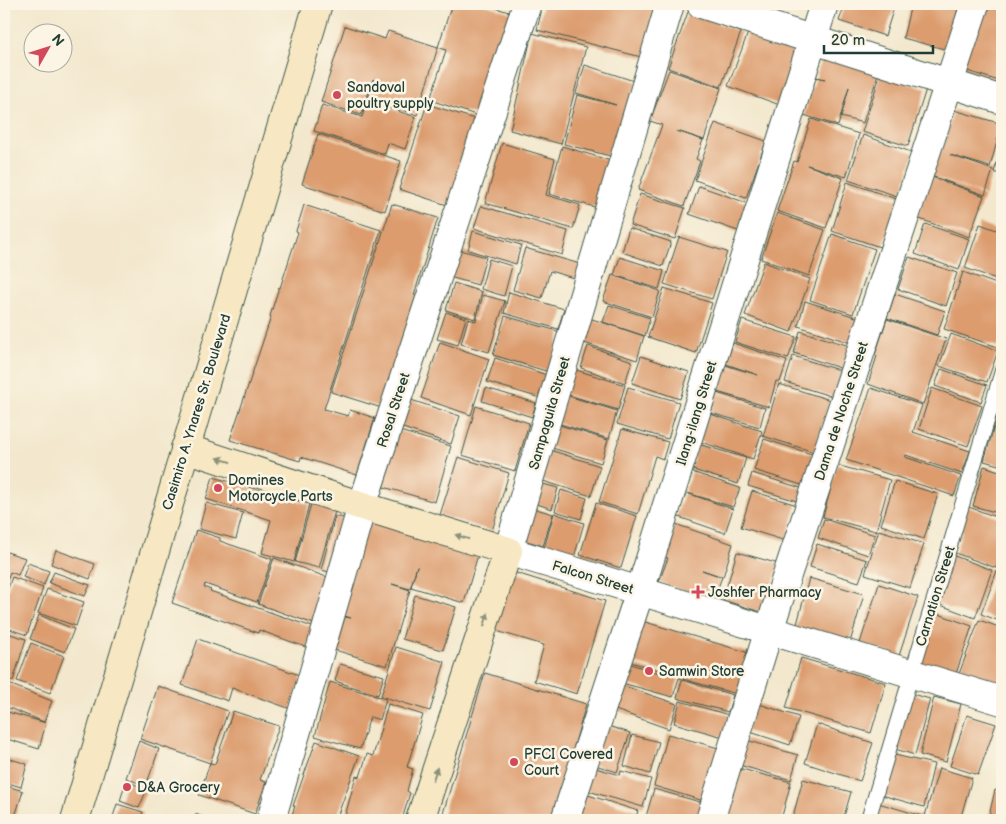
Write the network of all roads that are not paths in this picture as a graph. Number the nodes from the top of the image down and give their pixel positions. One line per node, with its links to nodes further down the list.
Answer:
1 (318, 4): 11 (main road, Casimiro A. Ynares Sr. Boulevard)
2 (527, 4): 12 (street, Rosal Street)
3 (670, 4): 13 (street, Sampaguita Street)
4 (701, 4): 7 (street)
5 (824, 4): 7 (street, Ilang-ilang Street)
6 (975, 4): 8 (street, Dama de Noche Street)
7 (813, 39): 8 (street); 14 (street, Ilang-ilang Street)
8 (948, 83): 9 (street); 15 (street, Dama de Noche Street)
9 (1002, 100)
10 (1002, 371): 16 (lane, Carnation Street)
11 (185, 448): 12 (main road, Falcon Street, one-way to 11); 18 (main road, Casimiro A. Ynares Sr. Boulevard)
12 (362, 506): 13 (main road, Falcon Street, one-way to 12); 19 (street, Rosal Street)
13 (508, 552): 14 (street, Falcon Street); 20 (main road, Sampaguita Street, one-way to 13)
14 (640, 591): 15 (street, Falcon Street); 21 (street, Ilang-ilang Street)
15 (769, 630): 16 (street, Falcon Street); 22 (street, Dama de Noche Street)
16 (912, 673): 17 (street, Falcon Street); 23 (lane, Carnation Street)
17 (1002, 700)
18 (75, 820)
19 (271, 820)
20 (420, 820)
21 (565, 820)
22 (710, 820)
23 (868, 820)

